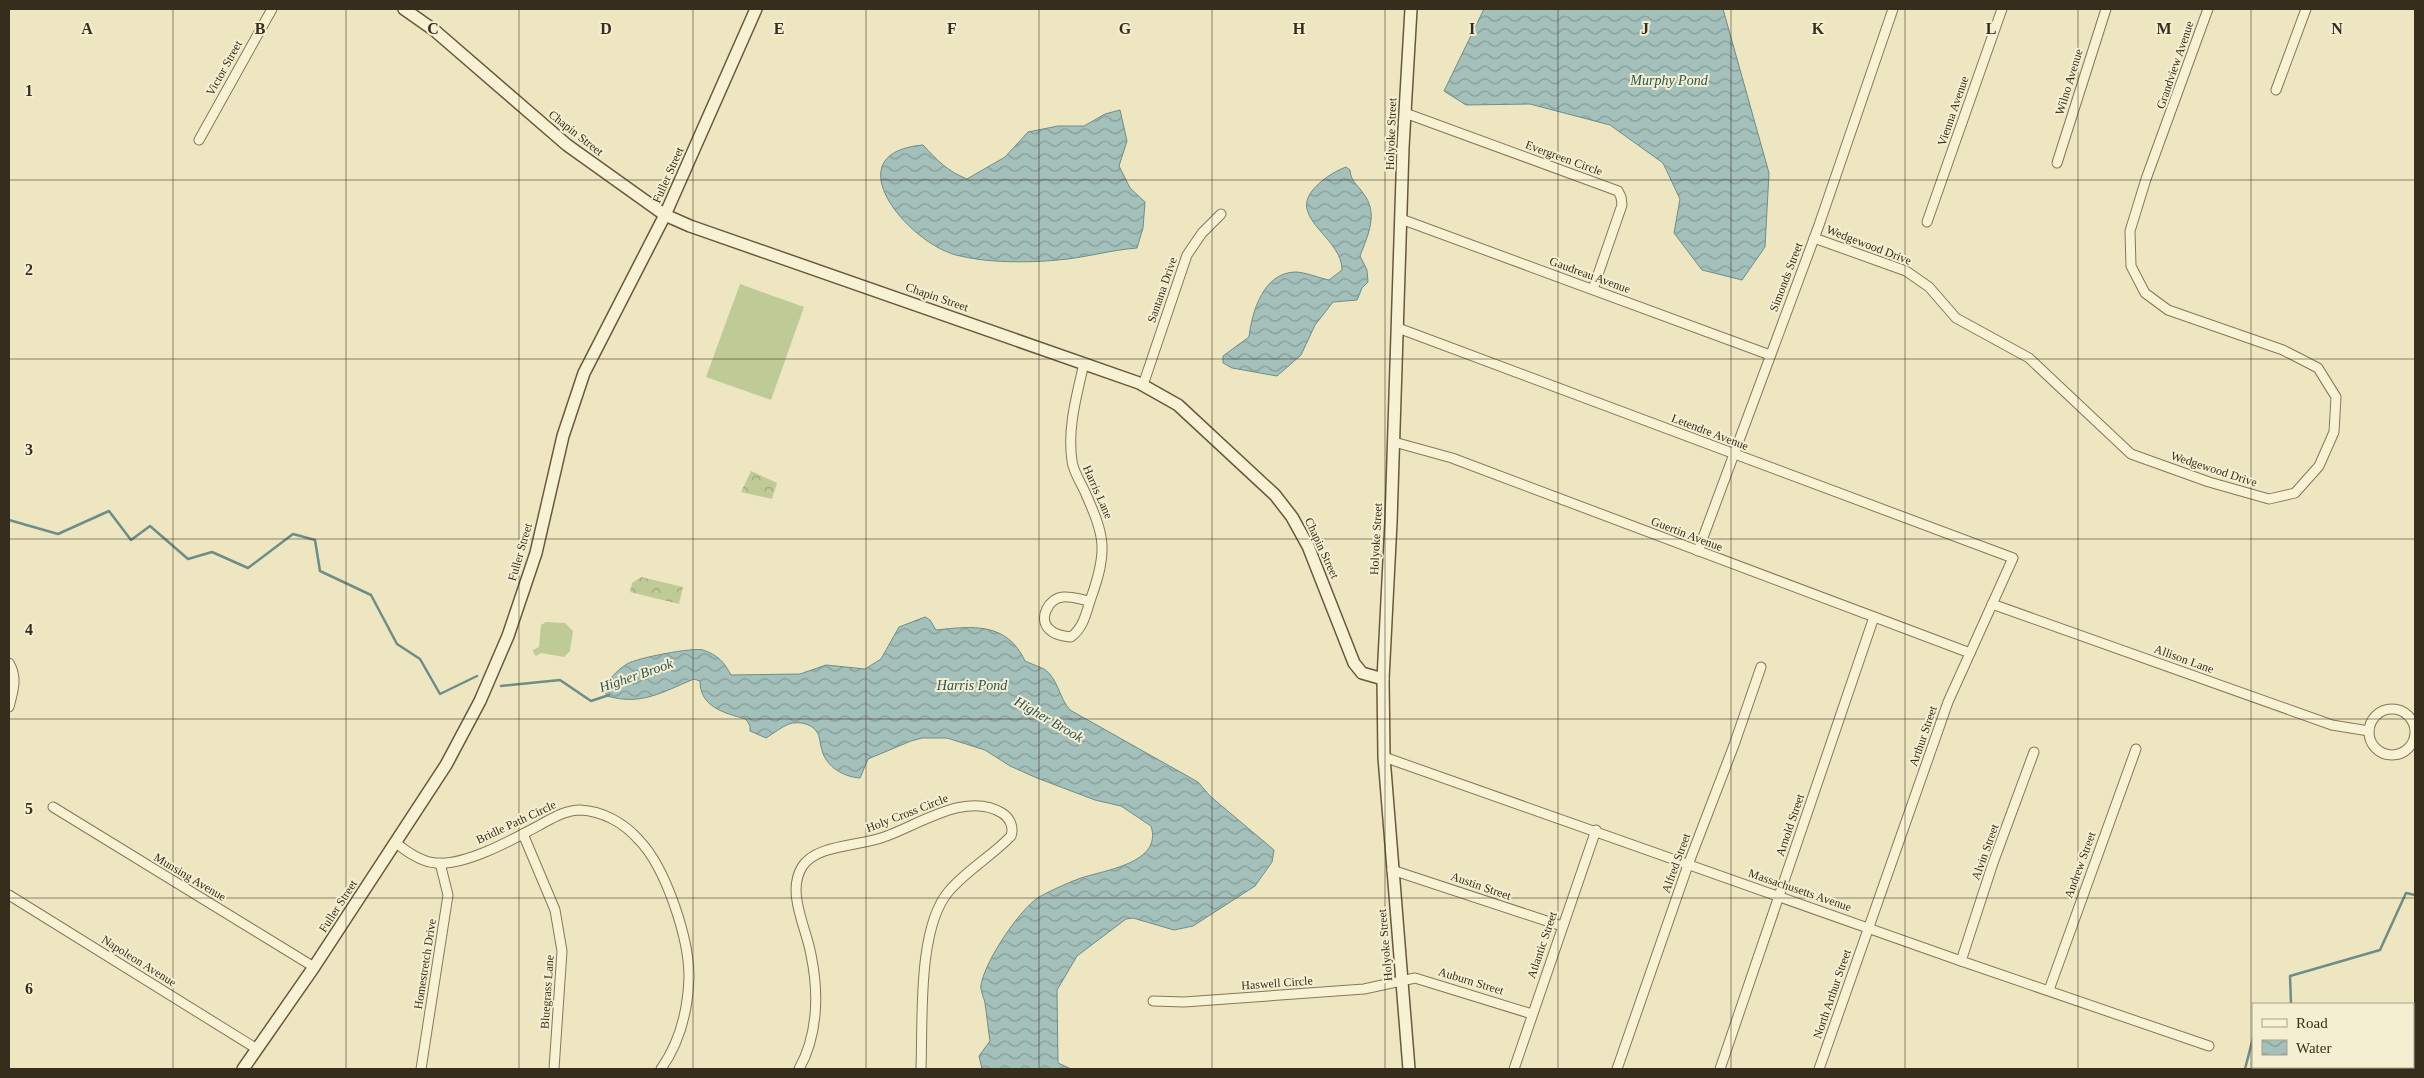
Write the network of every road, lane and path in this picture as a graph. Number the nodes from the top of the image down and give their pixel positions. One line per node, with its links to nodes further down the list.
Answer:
1 (272, 9): 13 (street, Victor Street)
2 (404, 9): 16 (main road, Chapin Street)
3 (756, 9): 16 (main road, Fuller Street)
4 (1411, 9): 11 (main road, Holyoke Street)
5 (1893, 9): 19 (street, Simonds Street)
6 (2002, 9): 18 (street, Vienna Avenue)
7 (2106, 9): 14 (street, Wilno Avenue)
8 (2208, 9): 12 (street, Grandview Avenue)
9 (2306, 9): 10 (street)
10 (2276, 90)
11 (1405, 113): 17 (main road, Holyoke Street); 20 (street, Evergreen Circle)
12 (2166, 129): 19 (street, Wedgewood Drive)
13 (199, 140)
14 (2057, 163)
15 (1221, 214): 24 (street, Santana Drive)
16 (665, 215): 23 (main road, Chapin Street); 44 (main road, Fuller Street)
17 (1401, 218): 20 (street, Gaudreau Avenue); 21 (main road, Holyoke Street)
18 (1927, 222)
19 (1814, 238): 22 (street, Simonds Street)
20 (1594, 289): 22 (street, Gaudreau Avenue)
21 (1398, 328): 25 (main road, Holyoke Street); 26 (street, Letendre Avenue)
22 (1770, 355): 26 (street, Simonds Street)
23 (1084, 363): 24 (main road, Chapin Street); 29 (street, Harris Lane)
24 (1143, 385): 35 (main road, Chapin Street)
25 (1394, 442): 27 (street, Guertin Avenue); 35 (main road, Holyoke Street)
26 (1732, 454): 27 (street, Simonds Street); 28 (street, Letendre Avenue)
27 (1698, 551): 31 (street, Guertin Avenue)
28 (2013, 558): 30 (street, Arthur Street)
29 (1090, 601): 29 (street, Harris Lane)
30 (1992, 604): 32 (street, Arthur Street); 37 (street, Allison Lane)
31 (1874, 617): 32 (street, Guertin Avenue); 49 (street, Arnold Street)
32 (1970, 653): 51 (street, Arthur Street)
33 (9, 663): 36 (street)
34 (1761, 667): 46 (street, Alfred Street)
35 (1383, 678): 40 (main road, Holyoke Street)
36 (9, 707)
37 (2369, 730): 37 (street)
38 (2136, 749): 55 (street, Andrew Street)
39 (2034, 752): 52 (street, Alvin Street)
40 (1384, 757): 42 (street, Massachusetts Avenue); 47 (main road, Holyoke Street)
41 (53, 807): 53 (street, Munsing Avenue)
42 (1596, 830): 46 (street, Massachusetts Avenue); 50 (street, Atlantic Street)
43 (523, 834): 45 (street, Bridle Path Circle); 62 (street, Bluegrass Lane); 63 (street, Bridle Path Circle)
44 (396, 843): 45 (street, Bridle Path Circle); 53 (main road, Fuller Street)
45 (440, 863): 61 (street, Homestretch Drive)
46 (1688, 864): 49 (street, Massachusetts Avenue); 68 (street, Alfred Street)
47 (1392, 870): 50 (street, Austin Street); 54 (main road, Holyoke Street)
48 (9, 895): 59 (street, Napoleon Avenue)
49 (1779, 896): 51 (street, Massachusetts Avenue); 69 (street, Arnold Street)
50 (1562, 926): 57 (street, Atlantic Street)
51 (1869, 927): 52 (street, Massachusetts Avenue); 70 (street, North Arthur Street)
52 (1961, 961): 55 (street, Massachusetts Avenue)
53 (314, 967): 59 (main road, Fuller Street)
54 (1402, 981): 56 (street, Haswell Circle); 57 (street, Auburn Street); 66 (main road, Holyoke Street)
55 (2049, 990): 58 (street, Massachusetts Avenue)
56 (1153, 1001)
57 (1532, 1014): 67 (street, Atlantic Street)
58 (2208, 1046)
59 (257, 1049): 60 (main road, Fuller Street)
60 (243, 1069)
61 (421, 1069)
62 (554, 1069)
63 (661, 1069)
64 (798, 1069): 65 (street, Holy Cross Circle)
65 (921, 1069)
66 (1409, 1069)
67 (1514, 1069)
68 (1617, 1069)
69 (1720, 1069)
70 (1819, 1069)

